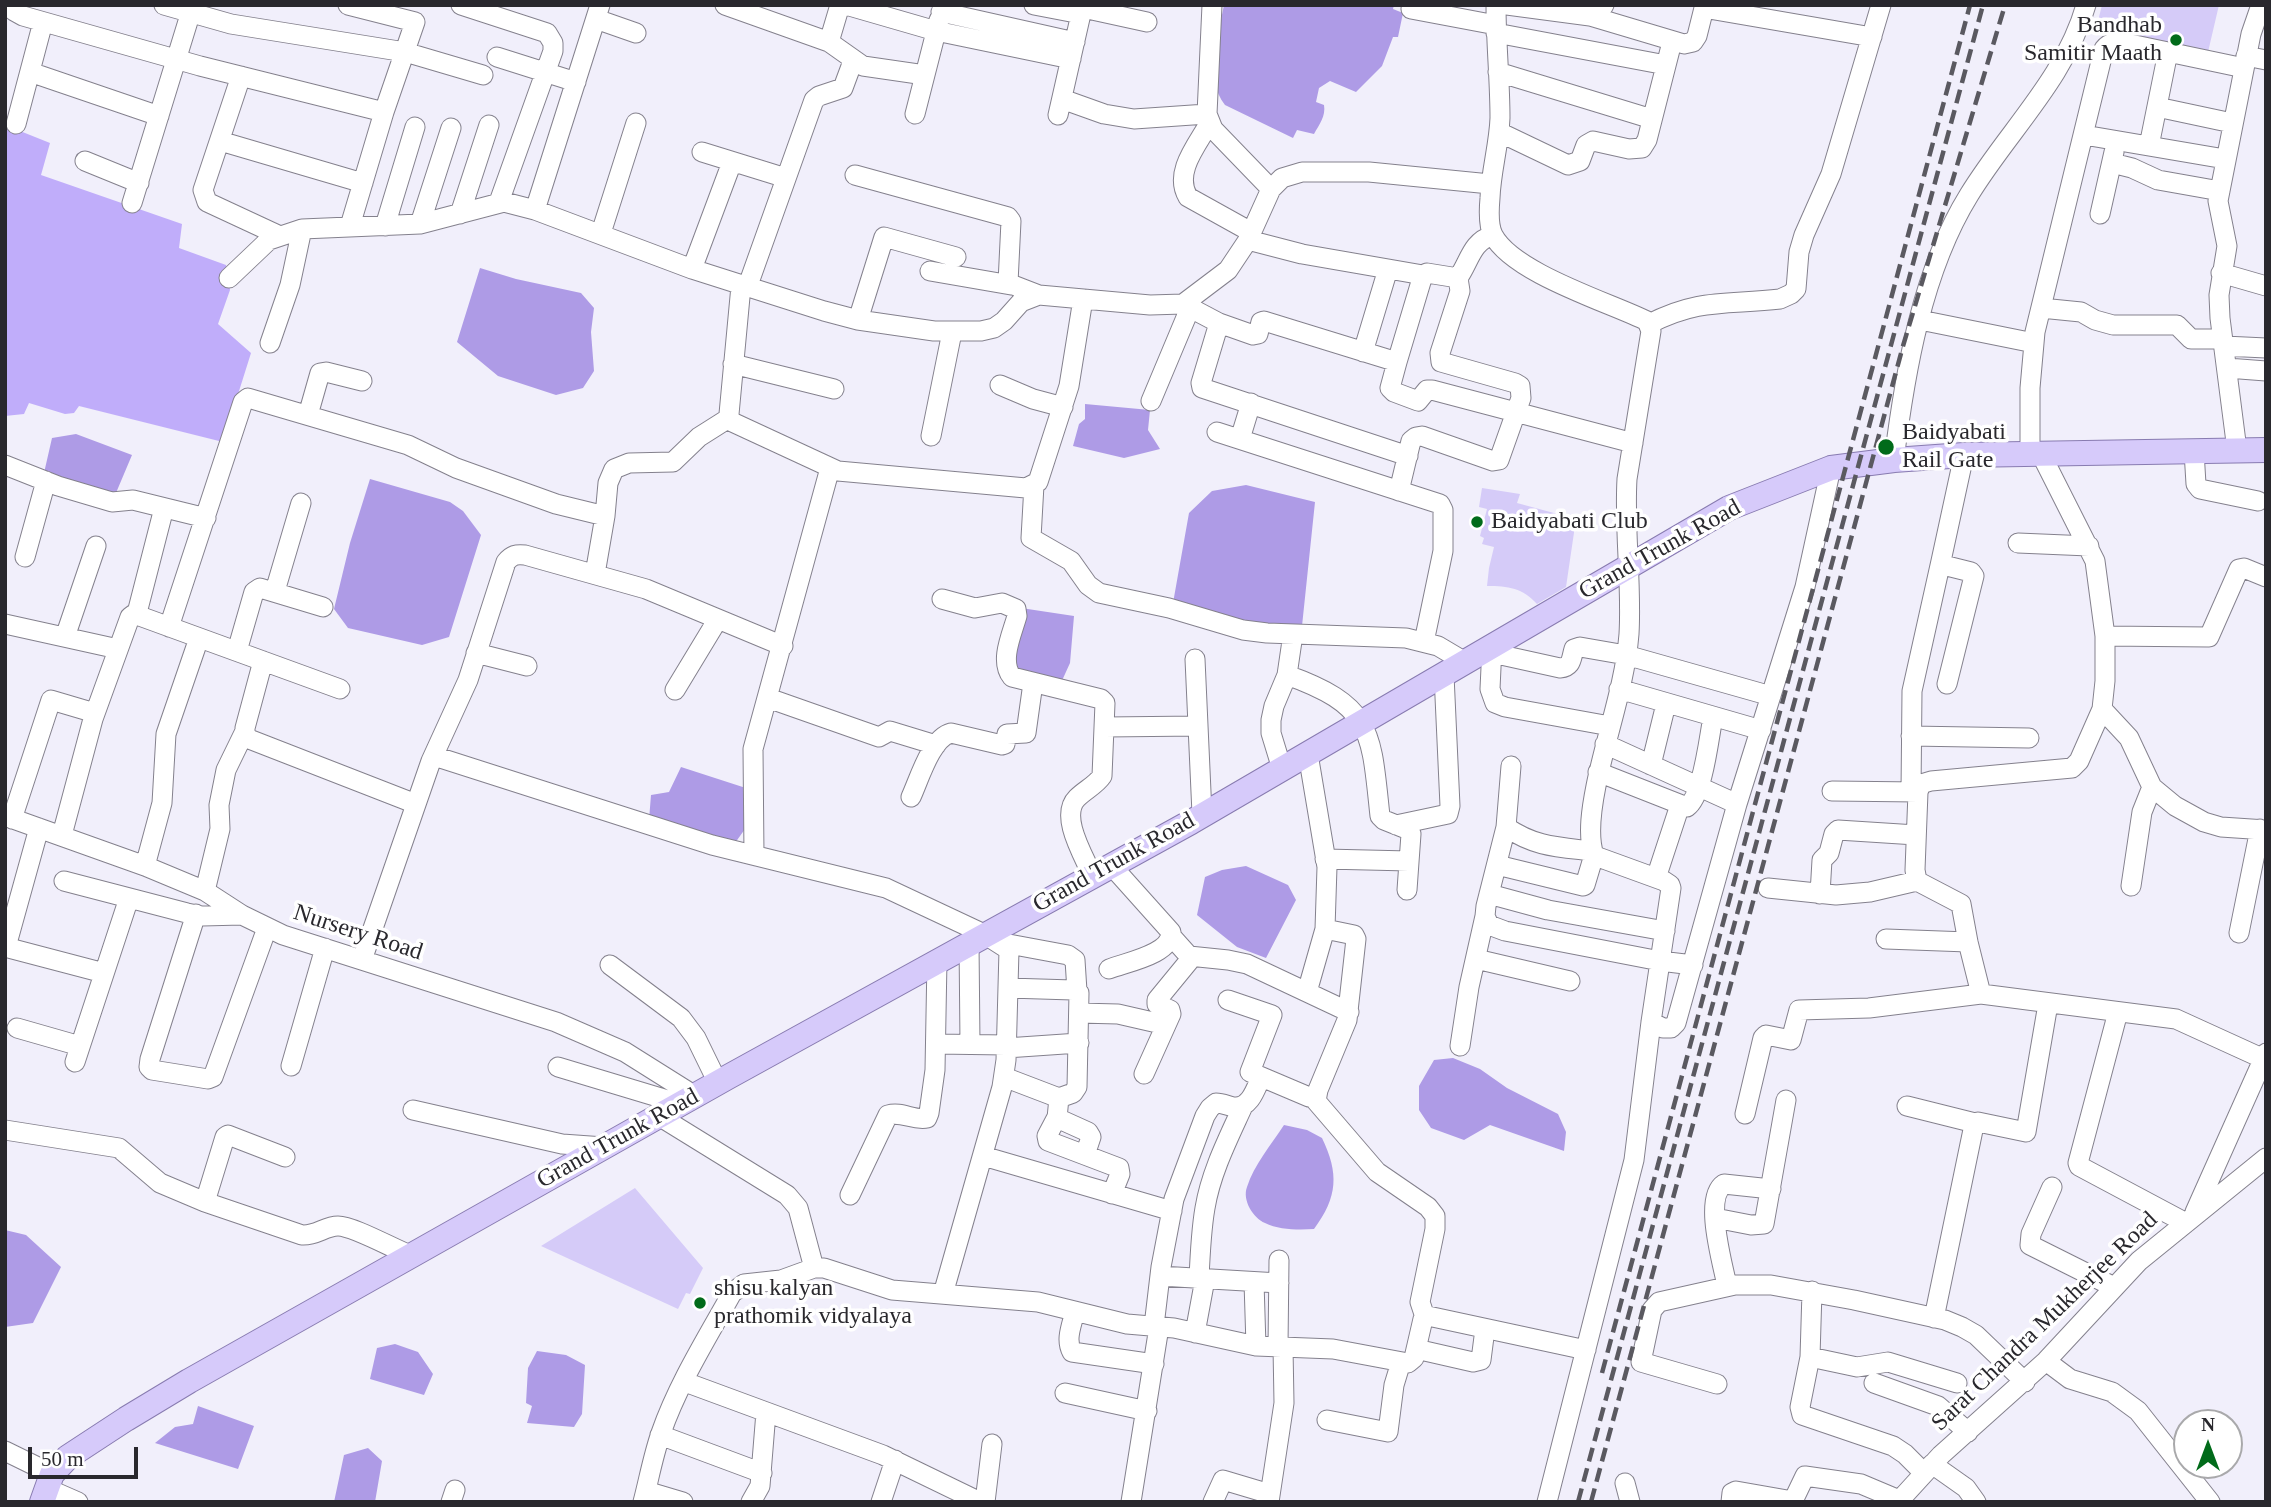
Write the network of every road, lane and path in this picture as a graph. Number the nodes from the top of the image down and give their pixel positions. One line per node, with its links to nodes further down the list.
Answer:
1 (14, 5): 23 (street)
2 (164, 5): 13 (street)
3 (348, 5): 18 (street)
4 (461, 5): 19 (street)
5 (725, 5): 27 (street)
6 (1034, 5): 14 (street)
7 (1212, 5): 49 (street)
8 (1507, 5): 16 (street)
9 (1881, 5): 26 (street)
10 (2086, 5): 103 (street)
11 (836, 7): 20 (street); 27 (street)
12 (1703, 7): 26 (street); 28 (street)
13 (192, 9): 30 (street); 33 (street)
14 (1082, 9): 24 (street); 29 (street)
15 (1411, 9): 22 (street)
16 (1597, 11): 28 (street)
17 (598, 12): 25 (street); 44 (street)
18 (419, 13): 30 (street)
19 (507, 13): 39 (street)
20 (940, 16): 29 (street); 42 (street)
21 (2261, 17): 36 (street)
22 (1496, 21): 37 (street); 40 (street)
23 (43, 22): 33 (street); 38 (street)
24 (1147, 22)
25 (636, 33)
26 (1871, 37): 105 (street)
27 (829, 42): 35 (street)
28 (1672, 42): 37 (street)
29 (1073, 50): 49 (street)
30 (405, 52): 41 (street); 46 (street)
31 (2168, 52): 36 (street); 45 (street); 58 (street)
32 (497, 57): 39 (street)
33 (176, 60): 43 (street); 48 (street)
34 (2266, 60): 36 (street)
35 (853, 61): 42 (street); 68 (street)
36 (2245, 62): 52 (street)
37 (1666, 65): 50 (street)
38 (30, 72): 48 (street); 53 (street)
39 (545, 72): 44 (street); 74 (street)
40 (1498, 72): 50 (street); 57 (street)
41 (483, 75)
42 (925, 75): 47 (street)
43 (241, 76): 46 (street); 59 (street)
44 (576, 82): 76 (street)
45 (2157, 107): 52 (street); 61 (street)
46 (384, 112): 70 (street)
47 (915, 114)
48 (159, 116): 69 (street)
49 (1208, 118): 72 (street); 86 (street)
50 (1652, 119): 57 (street)
51 (636, 123): 83 (street)
52 (2232, 123): 63 (street)
53 (16, 124)
54 (489, 125): 77 (street)
55 (415, 127): 81 (street)
56 (451, 128): 79 (street)
57 (1499, 132): 71 (street)
58 (2084, 135): 60 (street); 101 (street)
59 (219, 141): 70 (street); 84 (street)
60 (2117, 141): 61 (street); 66 (street)
61 (2149, 146): 63 (street)
62 (702, 152): 65 (street)
63 (2225, 159): 73 (street)
64 (86, 161): 69 (street)
65 (732, 162): 68 (street); 88 (street)
66 (2112, 163): 73 (street); 78 (street)
67 (855, 175): 95 (street)
68 (786, 178): 97 (street)
69 (139, 183): 75 (street)
70 (363, 183): 80 (street)
71 (1490, 184): 72 (street); 85 (street)
72 (1271, 189): 86 (street)
73 (2220, 191): 91 (street)
74 (499, 202): 76 (street); 77 (street)
75 (132, 203)
76 (536, 210): 83 (street)
77 (460, 214): 79 (street)
78 (2100, 214)
79 (420, 224): 81 (street)
80 (350, 226): 81 (street); 82 (street)
81 (385, 226)
82 (302, 229): 84 (street); 107 (street)
83 (601, 233): 88 (street)
84 (278, 235): 93 (street)
85 (1493, 235): 94 (street); 105 (street)
86 (1250, 236): 89 (street); 100 (street)
87 (956, 257): 102 (street)
88 (692, 269): 97 (street)
89 (1388, 269): 92 (street); 111 (street)
90 (930, 271): 95 (street)
91 (2221, 273): 96 (street); 109 (street)
92 (1423, 275): 94 (street); 112 (street)
93 (229, 278)
94 (1458, 278): 122 (street)
95 (1011, 285): 98 (street)
96 (2266, 286)
97 (744, 287): 102 (street); 113 (street)
98 (1039, 295): 99 (street); 106 (street)
99 (1083, 299): 100 (street); 121 (street)
100 (1186, 306): 104 (street); 119 (street)
101 (2041, 308): 108 (street); 109 (street)
102 (859, 320): 106 (street)
103 (1920, 320): 108 (street); 135 (street)
104 (1219, 323): 111 (street); 120 (street)
105 (1650, 324): 128 (street)
106 (952, 332): 126 (street)
107 (270, 343)
108 (2034, 343): 132 (street)
109 (2223, 343): 110 (street); 114 (street)
110 (2266, 348)
111 (1363, 352): 112 (street)
112 (1397, 362): 122 (street)
113 (733, 364): 118 (street); 124 (street)
114 (2227, 368): 115 (street); 129 (street)
115 (2266, 371)
116 (362, 381): 123 (street)
117 (1000, 385): 121 (street)
118 (834, 389)
119 (1150, 401)
120 (1251, 403): 127 (street); 134 (street)
121 (1063, 407): 140 (street)
122 (1516, 413): 128 (street); 134 (street)
123 (308, 415): 145 (street); 146 (street)
124 (729, 418): 137 (street); 145 (street)
125 (1217, 432): 127 (street)
126 (931, 436)
127 (1240, 439): 141 (street)
128 (1633, 443): 152 (street)
129 (2237, 450): 130 (main road, Grand Trunk Road); 131 (main road, Grand Trunk Road)
130 (2266, 450)
131 (2194, 451): 132 (main road, Grand Trunk Road); 142 (street)
132 (2036, 454): 133 (main road, Grand Trunk Road); 149 (street)
133 (1964, 455): 135 (main road, Grand Trunk Road); 151 (street)
134 (1408, 456): 141 (street)
135 (1894, 460): 138 (main road, Grand Trunk Road)
136 (5, 464): 139 (street)
137 (830, 468): 140 (street); 167 (street)
138 (1831, 468): 152 (main road, Grand Trunk Road); 184 (street)
139 (46, 481): 144 (street); 150 (street)
140 (1034, 485): 162 (street)
141 (1399, 491): 166 (street)
142 (2258, 502)
143 (301, 503): 155 (street)
144 (164, 508): 146 (street); 158 (street)
145 (606, 516): 153 (street)
146 (206, 518): 161 (street)
147 (2018, 543): 149 (street)
148 (96, 546): 164 (street)
149 (2089, 546): 163 (street)
150 (25, 557)
151 (1941, 561): 180 (street); 196 (street)
152 (1628, 567): 169 (main road, Grand Trunk Road); 172 (street)
153 (595, 575): 159 (street); 171 (street)
154 (2266, 577): 163 (street)
155 (275, 592): 157 (street); 170 (street)
156 (942, 599): 179 (street)
157 (323, 607)
158 (138, 613): 161 (street); 168 (street)
159 (718, 619): 167 (street); 183 (street)
160 (5, 624): 164 (street)
161 (169, 627): 165 (street)
162 (1293, 634): 166 (street); 177 (street)
163 (2105, 636): 187 (street)
164 (65, 637): 168 (street)
165 (200, 638): 170 (street); 226 (street)
166 (1424, 642): 175 (street)
167 (783, 646): 185 (street)
168 (118, 649): 188 (street)
169 (1492, 649): 172 (street); 175 (main road, Grand Trunk Road); 195 (street)
170 (237, 651): 174 (street)
171 (477, 653): 176 (street); 200 (street)
172 (1626, 655): 182 (street); 184 (street)
173 (1195, 659): 191 (street)
174 (263, 661): 181 (street); 194 (street)
175 (1465, 662): 178 (main road, Grand Trunk Road)
176 (527, 666)
177 (1287, 675): 190 (street); 203 (street)
178 (1444, 675): 190 (main road, Grand Trunk Road); 215 (street)
179 (1033, 683): 192 (street); 198 (street)
180 (1947, 684)
181 (340, 689)
182 (1619, 689): 186 (street); 195 (street)
183 (676, 690)
184 (1771, 696): 193 (street)
185 (768, 698): 198 (street); 222 (street)
186 (1666, 704): 189 (street); 201 (street)
187 (2102, 709): 206 (street); 208 (street)
188 (95, 713): 214 (street); 219 (street)
189 (1713, 717): 193 (street); 205 (street)
190 (1362, 722): 199 (main road, Grand Trunk Road); 215 (street)
191 (1198, 726): 192 (street); 213 (street)
192 (1105, 727): 227 (street)
193 (1760, 730): 211 (street)
194 (245, 731): 210 (street); 234 (street)
195 (1607, 735): 201 (street); 204 (street)
196 (1910, 736): 197 (street); 208 (street)
197 (2029, 738)
198 (936, 745): 209 (street)
199 (1308, 754): 203 (main road, Grand Trunk Road); 223 (street)
200 (434, 756): 210 (street); 222 (street)
201 (1651, 765): 205 (street)
202 (1511, 766): 216 (street)
203 (1282, 769): 213 (main road, Grand Trunk Road)
204 (1598, 772): 212 (street); 221 (street)
205 (1699, 787): 211 (street); 212 (street)
206 (2152, 787): 218 (street); 231 (street)
207 (1832, 791): 208 (street)
208 (1914, 792): 220 (street)
209 (911, 797)
210 (416, 804): 253 (street)
211 (1737, 804): 257 (street)
212 (1680, 805): 228 (street)
213 (1202, 814): 227 (main road, Grand Trunk Road)
214 (9, 817): 217 (street, Nursery Road)
215 (1396, 825): 224 (street)
216 (1506, 827): 221 (street); 225 (street)
217 (39, 828): 219 (street, Nursery Road); 249 (street)
218 (2263, 830): 244 (street)
219 (62, 835): 226 (street, Nursery Road)
220 (1916, 835): 230 (street); 236 (street)
221 (1593, 853): 225 (street); 228 (street)
222 (754, 855): 247 (street)
223 (1325, 859): 224 (street); 242 (street)
224 (1409, 861): 233 (street)
225 (1497, 865): 235 (street)
226 (145, 866): 234 (street, Nursery Road)
227 (1102, 870): 245 (street); 247 (main road, Grand Trunk Road)
228 (1656, 878): 243 (street)
229 (64, 881): 237 (street)
230 (1917, 881): 236 (street); 248 (street)
231 (2131, 886)
232 (1768, 888): 236 (street)
233 (1407, 890)
234 (205, 891): 239 (street, Nursery Road)
235 (1489, 894): 240 (street); 243 (street)
236 (1820, 894)
237 (129, 898): 238 (street); 259 (street)
238 (196, 915): 239 (street); 241 (street)
239 (242, 915): 241 (street, Nursery Road)
240 (1485, 916): 252 (street); 255 (street)
241 (267, 928): 250 (street, Nursery Road)
242 (1325, 929): 263 (street); 267 (street)
243 (1665, 931): 255 (street)
244 (2239, 933)
245 (1172, 937): 251 (street); 258 (street)
246 (1886, 939): 248 (street)
247 (983, 940): 254 (main road, Grand Trunk Road); 261 (street); 262 (street); 275 (street)
248 (1968, 942): 264 (street)
249 (6, 947): 259 (street)
250 (325, 948): 253 (street, Nursery Road); 279 (street)
251 (1189, 956): 263 (street); 271 (street)
252 (1476, 959): 260 (street); 277 (street)
253 (362, 960): 286 (street, Nursery Road)
254 (937, 960): 274 (street); 284 (main road, Grand Trunk Road)
255 (1660, 961): 257 (street); 270 (street)
256 (610, 965): 284 (street)
257 (1693, 965): 270 (street)
258 (1109, 969)
259 (104, 974): 272 (street)
260 (1570, 981)
261 (1008, 988): 262 (street); 276 (street)
262 (1077, 991): 269 (street)
263 (1307, 992): 267 (street)
264 (1981, 994): 266 (street); 292 (street)
265 (1228, 1000): 283 (street)
266 (2048, 1004): 268 (street); 294 (street)
267 (1349, 1012): 285 (street)
268 (2118, 1012): 278 (street); 307 (street)
269 (1079, 1013): 271 (street); 273 (street)
270 (1651, 1022): 327 (street)
271 (1166, 1025): 281 (street)
272 (17, 1028)
273 (1079, 1043): 276 (street); 290 (street)
274 (936, 1044): 275 (street); 303 (street)
275 (970, 1044): 276 (street)
276 (1006, 1046): 282 (street)
277 (1460, 1046)
278 (2265, 1057): 307 (street)
279 (291, 1066)
280 (558, 1068): 286 (street)
281 (1144, 1074)
282 (1004, 1077): 290 (street); 297 (street)
283 (1261, 1077): 285 (street); 288 (street)
284 (718, 1083): 286 (main road, Grand Trunk Road)
285 (1316, 1096): 320 (street)
286 (688, 1100): 293 (main road, Grand Trunk Road)
287 (1786, 1100): 301 (street)
288 (1243, 1106): 305 (street); 312 (street)
289 (1907, 1106): 294 (street)
290 (1058, 1107): 302 (street)
291 (413, 1110): 296 (street)
292 (1745, 1114)
293 (659, 1116): 296 (main road, Grand Trunk Road); 310 (street)
294 (1975, 1123): 321 (street)
295 (5, 1130): 304 (street)
296 (606, 1147): 308 (main road, Grand Trunk Road)
297 (983, 1156): 302 (street); 318 (street)
298 (285, 1157): 304 (street)
299 (2266, 1158): 307 (street, Sarat Chandra Mukherjee Road)
300 (2052, 1187): 316 (street)
301 (1771, 1189): 306 (street); 306 (street)
302 (1112, 1194): 305 (street)
303 (850, 1195)
304 (205, 1202): 308 (street)
305 (1172, 1211): 311 (street)
306 (1715, 1218): 315 (street)
307 (2190, 1220): 316 (street, Sarat Chandra Mukherjee Road)
308 (410, 1255): 348 (main road, Grand Trunk Road)
309 (1279, 1260): 314 (street)
310 (814, 1268): 318 (street); 332 (street)
311 (1160, 1276): 312 (street); 322 (street)
312 (1202, 1279): 313 (street); 324 (street)
313 (1254, 1282): 314 (street); 325 (street)
314 (1279, 1283): 326 (street)
315 (1727, 1286): 317 (street); 336 (street)
316 (2114, 1287): 330 (street, Sarat Chandra Mukherjee Road)
317 (1812, 1291): 321 (street); 329 (street)
318 (943, 1294): 319 (street)
319 (1075, 1311): 322 (street); 331 (street)
320 (1424, 1317): 323 (street); 328 (street)
321 (1934, 1318): 333 (street)
322 (1157, 1326): 324 (street); 331 (street)
323 (1485, 1328): 327 (street); 328 (street)
324 (1195, 1333): 325 (street)
325 (1256, 1346): 326 (street)
326 (1281, 1348): 328 (street); 350 (street)
327 (1586, 1350): 359 (street)
328 (1409, 1356): 340 (street)
329 (1810, 1357): 335 (street); 346 (street)
330 (2046, 1361): 333 (street, Sarat Chandra Mukherjee Road); 362 (street)
331 (1154, 1364): 338 (street)
332 (685, 1382): 339 (street); 342 (street)
333 (2025, 1382): 341 (street, Sarat Chandra Mukherjee Road)
334 (1874, 1383): 341 (street)
335 (1957, 1383)
336 (1717, 1384)
337 (1065, 1393): 338 (street)
338 (1147, 1411): 357 (street)
339 (766, 1412): 345 (street); 347 (street)
340 (1327, 1420)
341 (1968, 1432): 346 (street, Sarat Chandra Mukherjee Road)
342 (660, 1435): 347 (street); 349 (street)
343 (992, 1444): 356 (street)
344 (5, 1451): 348 (street)
345 (895, 1460): 355 (street); 356 (street)
346 (1928, 1469): 351 (street, Sarat Chandra Mukherjee Road); 361 (street)
347 (762, 1473): 354 (street)
348 (46, 1488): 352 (street)
349 (644, 1496): 353 (street)
350 (1269, 1498): 358 (street)
351 (1898, 1501): 360 (street)
352 (78, 1502)
353 (683, 1502)
354 (751, 1502)
355 (881, 1502)
356 (982, 1502)
357 (1131, 1502)
358 (1213, 1502)
359 (1547, 1502)
360 (1731, 1502)
361 (1976, 1502)
362 (2210, 1502)

